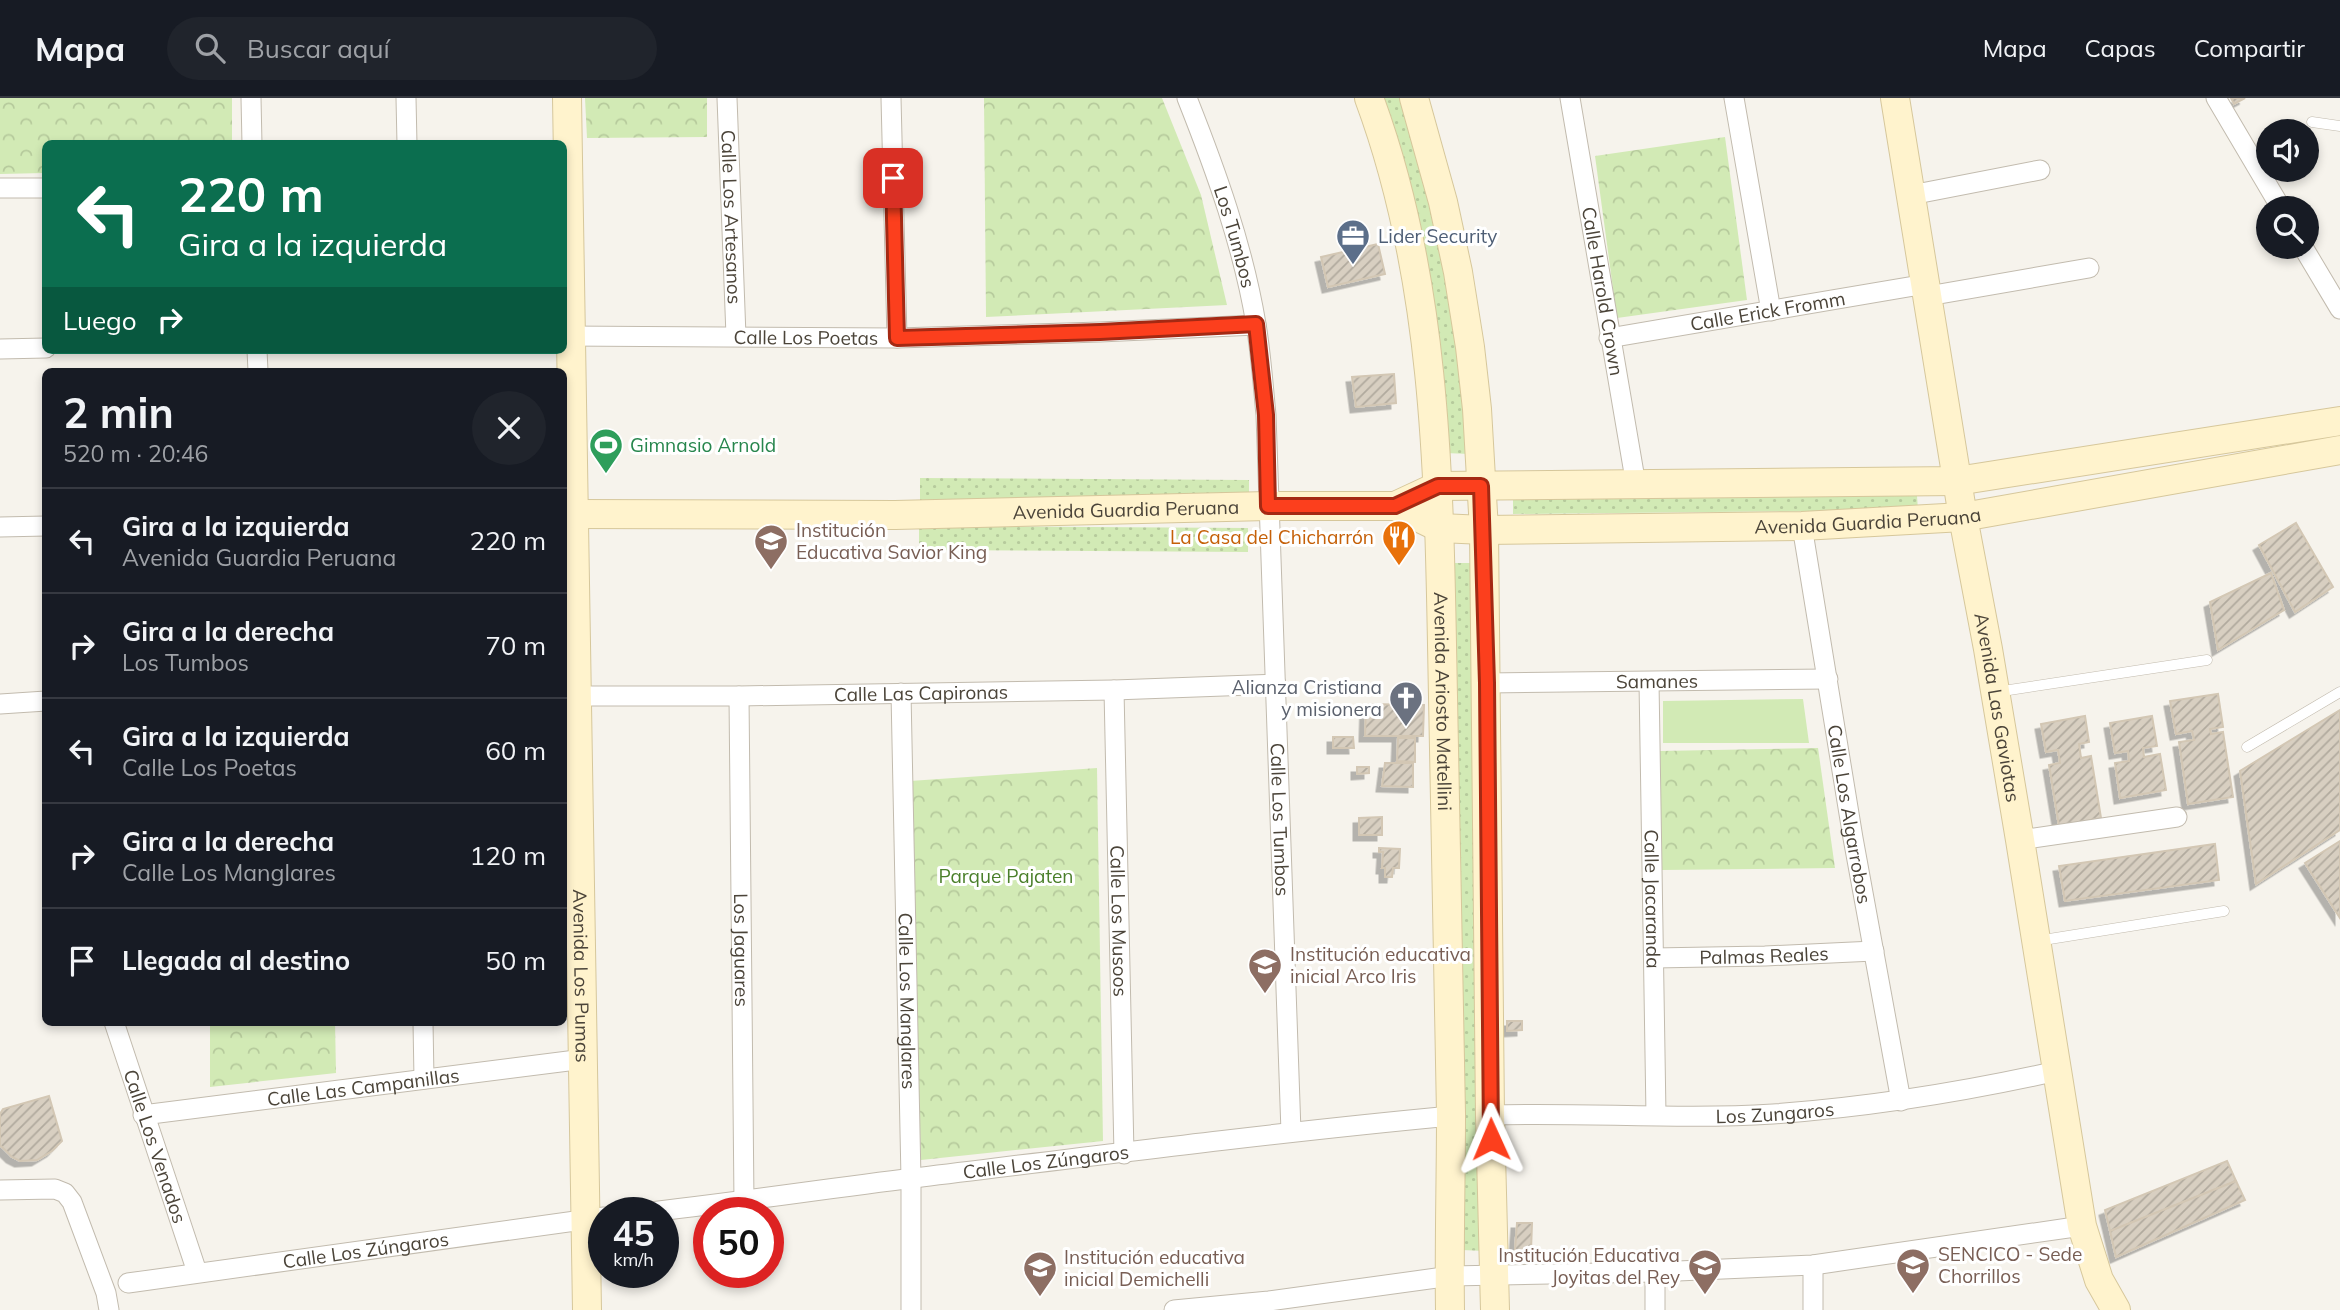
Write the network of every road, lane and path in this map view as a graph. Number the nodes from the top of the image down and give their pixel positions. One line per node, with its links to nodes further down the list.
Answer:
1 (251, 98): 15 (street)
2 (406, 98): 16 (street)
3 (567, 98): 28 (street, Avenida Los Pumas)
4 (727, 98): 29 (street, Calle Los Artesanos)
5 (891, 98): 30 (street)
6 (1187, 98): 27 (street, Los Tumbos)
7 (1369, 98): 38 (street, Avenida Ariosto Matellini)
8 (1414, 98): 39 (street)
9 (1570, 98): 31 (street, Calle Harold Crown)
10 (1734, 98): 26 (street)
11 (1895, 98): 20 (street, Avenida Las Gaviotas)
12 (2216, 98): 21 (street)
13 (2319, 123): 14 (lane)
14 (2340, 126)
15 (252, 140)
16 (407, 140)
17 (2040, 170): 20 (street)
18 (0, 188): 19 (street)
19 (42, 188)
20 (1911, 195): 24 (street, Avenida Las Gaviotas)
21 (2274, 196)
22 (2310, 259): 25 (street)
23 (2089, 268): 24 (street, Calle Erick Fromm)
24 (1927, 290): 26 (street, Calle Erick Fromm); 36 (street, Avenida Las Gaviotas)
25 (2340, 309)
26 (1771, 311): 31 (street, Calle Erick Fromm)
27 (1256, 324): 30 (street, Calle Los Poetas); 40 (street, Los Tumbos)
28 (567, 336): 29 (street, Calle Los Poetas); 42 (street, Avenida Los Pumas)
29 (736, 336): 30 (street, Calle Los Poetas)
30 (897, 338)
31 (1609, 338): 37 (street, Calle Harold Crown)
32 (42, 348): 33 (street)
33 (0, 349)
34 (2340, 421): 36 (street, Avenida Guardia Peruana)
35 (2340, 450): 43 (street, Avenida Guardia Peruana)
36 (1957, 481): 37 (street, Avenida Guardia Peruana); 43 (street, Avenida Las Gaviotas)
37 (1636, 485): 39 (street, Avenida Guardia Peruana)
38 (1438, 486): 39 (street, Avenida Guardia Peruana); 41 (street, Avenida Guardia Peruana); 47 (street, Avenida Ariosto Matellini)
39 (1481, 486): 48 (street)
40 (1268, 506): 41 (street, Avenida Guardia Peruana); 42 (street, Avenida Guardia Peruana); 53 (street, Calle Los Tumbos)
41 (1395, 506): 47 (street, Avenida Guardia Peruana)
42 (568, 514): 58 (street, Avenida Los Pumas)
43 (1963, 517): 45 (street, Avenida Guardia Peruana); 56 (street, Avenida Las Gaviotas)
44 (42, 526): 46 (street)
45 (1801, 526): 48 (street, Avenida Guardia Peruana); 50 (street, Calle Los Algarrobos)
46 (0, 527)
47 (1440, 528): 48 (street, Avenida Guardia Peruana); 78 (street, Avenida Ariosto Matellini)
48 (1484, 530): 52 (street)
49 (2207, 660): 56 (lane)
50 (1828, 679): 51 (street, Samanes); 67 (street, Calle Los Algarrobos)
51 (1649, 682): 52 (street, Samanes); 68 (street, Calle Jacaranda)
52 (1487, 683): 76 (street)
53 (1276, 684): 54 (street, Calle Las Capironas); 79 (street, Calle Los Tumbos)
54 (1114, 690): 55 (street, Calle Las Capironas); 80 (street, Calle Los Musoos)
55 (901, 692): 59 (street, Calle Las Capironas); 81 (street, Calle Los Manglares)
56 (1995, 692): 64 (street, Avenida Las Gaviotas)
57 (2340, 692): 62 (lane)
58 (571, 696): 59 (street, Calle Las Capironas); 71 (street, Avenida Los Pumas)
59 (739, 696): 84 (street, Los Jaguares)
60 (42, 701): 61 (street)
61 (0, 704)
62 (2247, 747)
63 (2176, 817): 64 (street)
64 (2020, 840): 66 (street, Avenida Las Gaviotas)
65 (2224, 911): 66 (lane)
66 (2036, 941): 72 (street, Avenida Las Gaviotas)
67 (1874, 951): 68 (street, Palmas Reales); 74 (street, Calle Los Algarrobos)
68 (1654, 958): 77 (street, Calle Jacaranda)
69 (115, 1026): 75 (street, Calle Los Venados)
70 (423, 1026): 73 (street)
71 (584, 1059): 73 (street, Calle Las Campanillas); 83 (street, Avenida Los Pumas)
72 (2057, 1071): 74 (street, Los Zungaros); 87 (street, Avenida Las Gaviotas)
73 (424, 1079): 75 (street, Calle Las Campanillas)
74 (1901, 1101): 77 (street, Los Zungaros)
75 (143, 1115): 89 (street, Calle Los Venados)
76 (1490, 1115): 77 (street, Los Zungaros); 91 (street)
77 (1656, 1115)
78 (1451, 1116): 79 (street, Calle Los Zúngaros); 92 (street, Avenida Ariosto Matellini)
79 (1291, 1132): 80 (street, Calle Los Zúngaros)
80 (1124, 1154): 81 (street, Calle Los Zúngaros)
81 (911, 1179): 85 (street, Calle Los Zúngaros); 98 (street, Calle Los Manglares)
82 (0, 1190): 96 (street)
83 (594, 1197)
84 (744, 1197)
85 (780, 1197)
86 (588, 1219): 89 (street, Calle Los Zúngaros)
87 (2082, 1226): 88 (street); 104 (street, Avenida Las Gaviotas)
88 (1813, 1265): 90 (street); 103 (street)
89 (197, 1272): 93 (street, Calle Los Zúngaros)
90 (1655, 1272): 91 (street); 102 (street)
91 (1495, 1274): 92 (street); 101 (street)
92 (1451, 1276): 95 (street); 100 (street, Avenida Ariosto Matellini)
93 (128, 1283)
94 (589, 1288): 97 (street, Avenida Los Pumas)
95 (1269, 1305): 99 (street)
96 (109, 1310)
97 (587, 1310)
98 (912, 1310)
99 (1174, 1310)
100 (1450, 1310)
101 (1495, 1310)
102 (1655, 1310)
103 (1813, 1310)
104 (2116, 1310)

